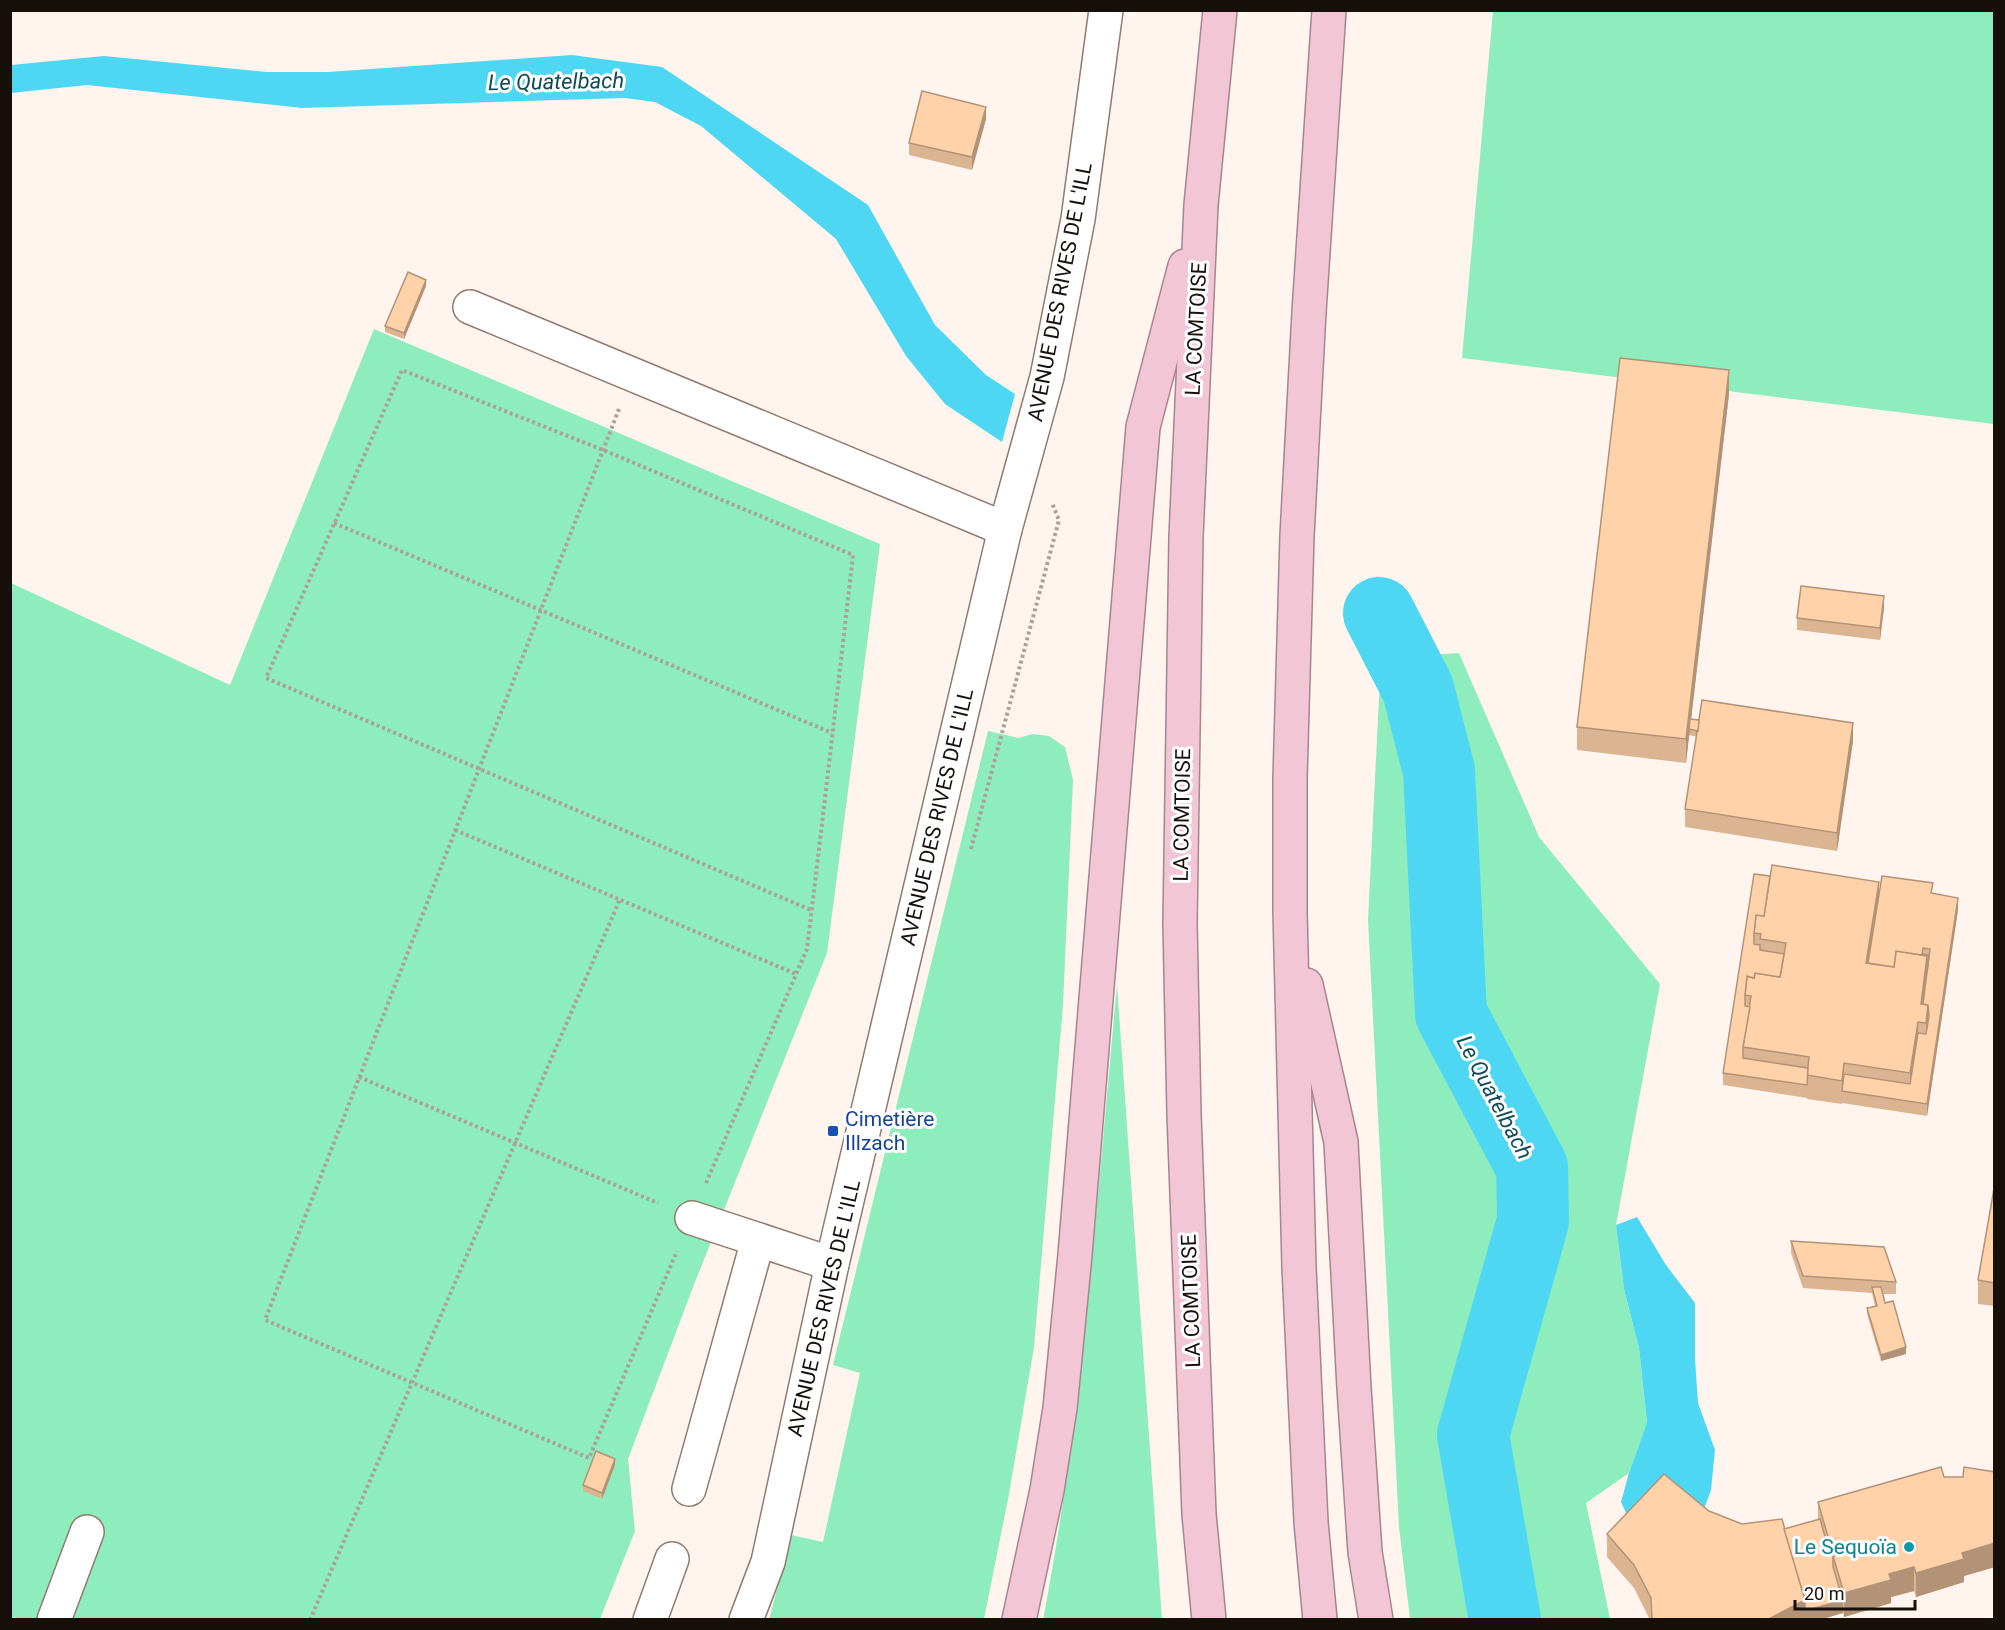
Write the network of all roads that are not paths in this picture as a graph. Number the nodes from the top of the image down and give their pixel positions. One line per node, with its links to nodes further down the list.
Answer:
1 (1106, 10): 6 (street, AVENUE DES RIVES DE L'ILL)
2 (1220, 10): 4 (highway, LA COMTOISE)
3 (1329, 10): 7 (highway)
4 (1201, 205): 17 (highway); 18 (highway, LA COMTOISE)
5 (470, 307): 6 (street)
6 (1005, 529): 10 (street, AVENUE DES RIVES DE L'ILL)
7 (1290, 912): 19 (highway); 20 (highway)
8 (692, 1218): 9 (street)
9 (758, 1240): 10 (street); 11 (street)
10 (832, 1264): 16 (street, AVENUE DES RIVES DE L'ILL)
11 (689, 1489)
12 (87, 1532): 14 (street)
13 (672, 1559): 15 (street)
14 (54, 1620)
15 (650, 1620)
16 (746, 1620)
17 (1019, 1620)
18 (1209, 1620)
19 (1320, 1620)
20 (1376, 1620)

